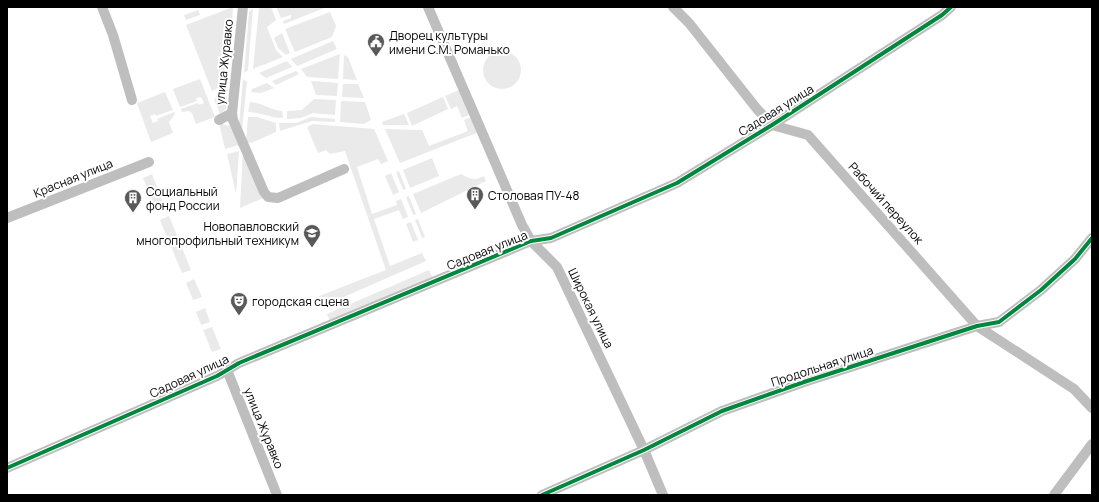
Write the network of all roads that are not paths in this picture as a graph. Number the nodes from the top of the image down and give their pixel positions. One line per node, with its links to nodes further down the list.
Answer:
1 (102, 7): 6 (street)
2 (428, 7): 14 (street, Широкая улица)
3 (673, 7): 9 (street, Рабочий переулок)
4 (951, 7): 9 (street, Садовая улица)
5 (246, 8): 7 (street, улица Журавко)
6 (132, 100)
7 (232, 116): 8 (street); 11 (street)
8 (219, 120)
9 (772, 125): 14 (street, Садовая улица); 15 (street, Рабочий переулок)
10 (149, 162): 12 (street, Красная улица)
11 (344, 169)
12 (7, 218)
13 (1092, 238): 15 (street, Продольная улица)
14 (531, 241): 16 (street, Садовая улица); 19 (street, Широкая улица)
15 (977, 326): 17 (street, Рабочий переулок); 19 (street, Продольная улица)
16 (227, 370): 20 (street, Садовая улица); 21 (street, улица Журавко)
17 (1092, 408)
18 (1092, 444): 24 (street)
19 (644, 450): 22 (street, Продольная улица); 23 (street, Широкая улица)
20 (7, 468)
21 (277, 495)
22 (542, 495)
23 (664, 495)
24 (1054, 495)

